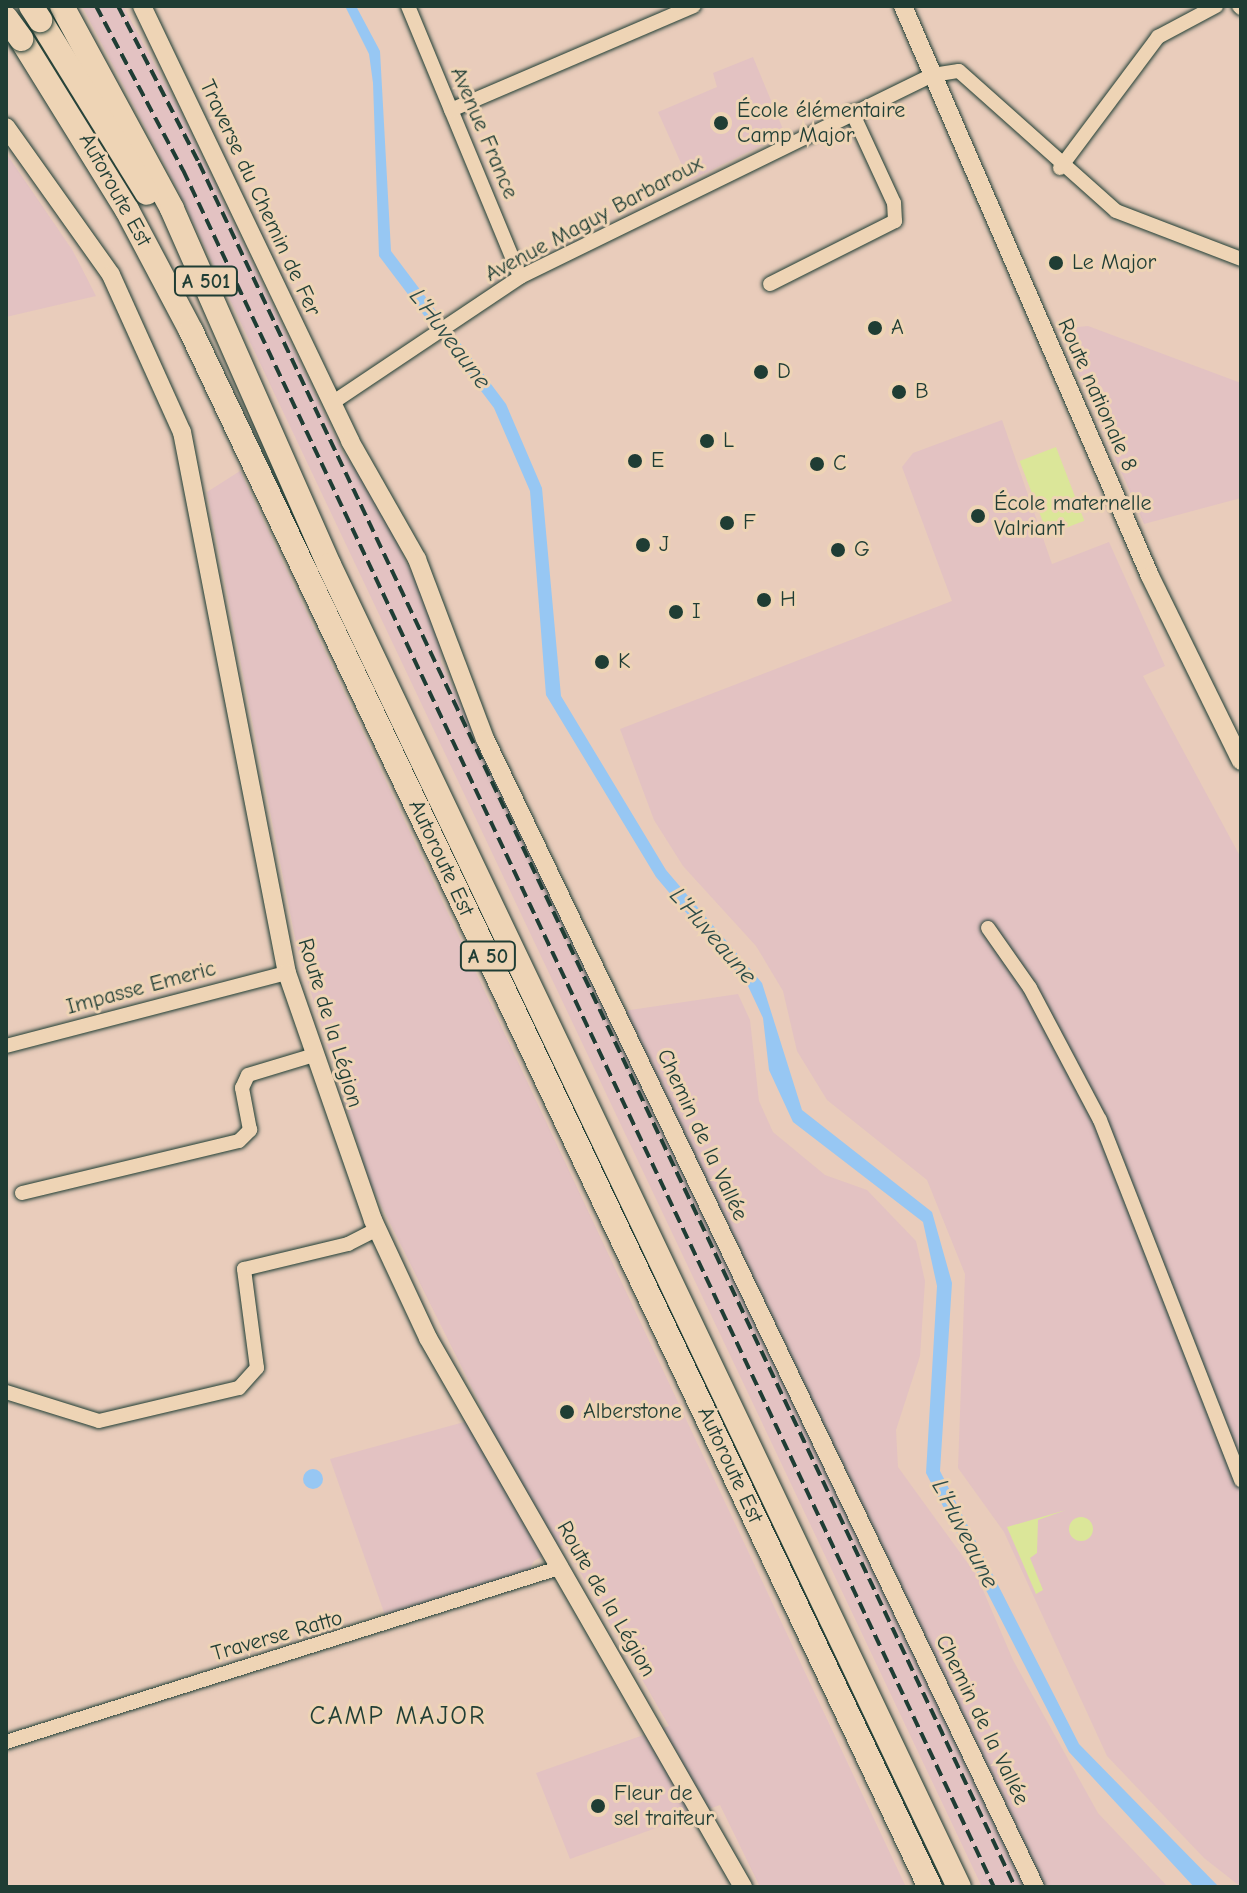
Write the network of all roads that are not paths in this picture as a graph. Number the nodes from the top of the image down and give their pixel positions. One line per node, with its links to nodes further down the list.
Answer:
1 (62, 6): 19 (highway, Autoroute Est / A 501)
2 (408, 6): 11 (street, Avenue France)
3 (693, 6): 11 (street)
4 (1216, 6): 14 (street)
5 (905, 7): 10 (main road, Route nationale 8)
6 (145, 8): 18 (main road, Traverse du Chemin de Fer)
7 (36, 11): 9 (main road); 19 (highway, A 50)
8 (6, 18): 9 (highway, Autoroute Est / A 50, bridge)
9 (14, 32): 32 (highway, Autoroute Est / A 50)
10 (935, 81): 12 (street, Avenue Maguy Barbaroux); 14 (street); 20 (main road, Route nationale 8)
11 (451, 110): 16 (street, Avenue France)
12 (852, 112): 16 (street, Avenue Maguy Barbaroux); 17 (street)
13 (6, 127): 22 (main road, Route de la Légion)
14 (1060, 168): 15 (street)
15 (1241, 259)
16 (520, 277): 18 (street, Avenue Maguy Barbaroux)
17 (770, 284)
18 (332, 403): 34 (main road, Chemin de la Vallée)
19 (329, 565): 33 (highway, Autoroute Est / A 50)
20 (1241, 761)
21 (988, 928): 28 (street)
22 (287, 973): 23 (street, Impasse Emeric); 24 (main road, Route de la Légion)
23 (6, 1046)
24 (311, 1056): 25 (street); 26 (main road, Route de la Légion)
25 (22, 1193)
26 (377, 1229): 27 (street); 29 (main road, Route de la Légion)
27 (6, 1392)
28 (1241, 1480)
29 (559, 1568): 30 (street, Traverse Ratto); 31 (main road, Route de la Légion)
30 (6, 1742)
31 (743, 1887)
32 (930, 1887)
33 (959, 1887)
34 (1035, 1887)

